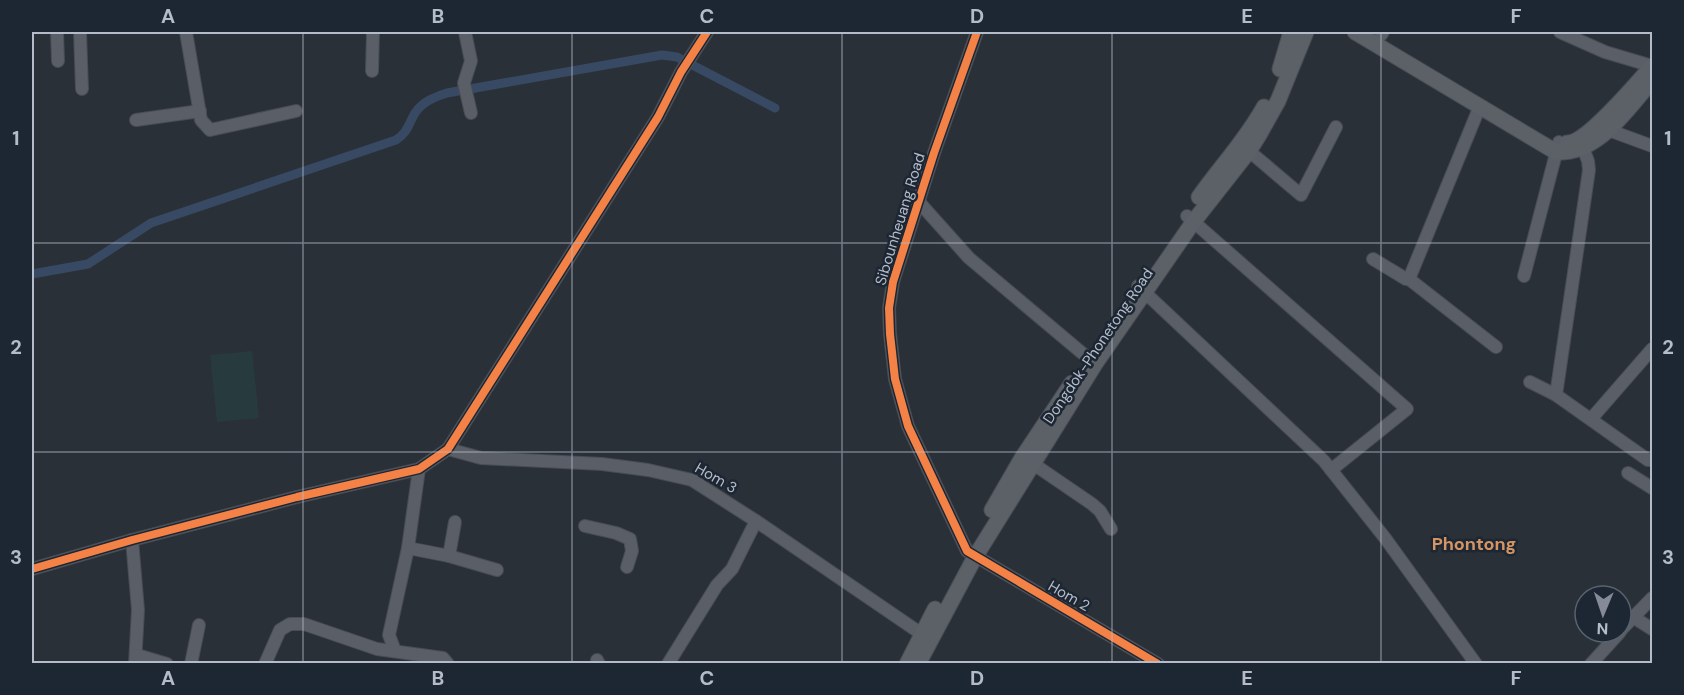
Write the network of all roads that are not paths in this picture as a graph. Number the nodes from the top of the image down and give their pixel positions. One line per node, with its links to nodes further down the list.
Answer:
1 (57, 32): 13 (street)
2 (80, 32): 18 (street)
3 (186, 32): 20 (street)
4 (373, 32): 16 (street)
5 (465, 32): 22 (street)
6 (707, 32): 42 (street)
7 (978, 32): 30 (street, Sibounheuang Road)
8 (1291, 32): 14 (main road, Dongdok-Phonetong Road)
9 (1306, 32): 14 (main road)
10 (1355, 32): 19 (main road)
11 (1560, 32): 15 (street)
12 (1379, 33): 27 (main road)
13 (58, 61)
14 (1287, 62): 29 (main road, Dongdok-Phonetong Road); 31 (main road, Dongdok-Phonetong Road)
15 (1652, 66): 25 (main road)
16 (372, 71)
17 (1653, 81): 25 (main road)
18 (82, 89)
19 (1480, 106): 27 (main road); 34 (street)
20 (200, 111): 21 (street); 23 (street)
21 (296, 111)
22 (471, 113)
23 (136, 120)
24 (1336, 127): 29 (street)
25 (1602, 127): 26 (street); 27 (main road); 28 (main road)
26 (1653, 146)
27 (1557, 147): 28 (main road); 33 (street)
28 (1583, 148): 40 (street)
29 (1249, 151): 31 (main road, Dongdok-Phonetong Road)
30 (918, 201): 38 (street); 55 (street, Sibounheuang Road)
31 (1190, 219): 35 (main road, Dongdok-Phonetong Road); 46 (street)
32 (1373, 259): 34 (street)
33 (1524, 276)
34 (1409, 279): 36 (street)
35 (1142, 290): 38 (main road, Dongdok-Phonetong Road); 44 (main road, Dongdok-Phonetong Road); 46 (street)
36 (1496, 347)
37 (1653, 349): 41 (street)
38 (1088, 358): 55 (main road, Dongdok-Phonetong Road)
39 (1530, 382): 40 (street)
40 (1556, 395): 41 (street)
41 (1591, 419): 43 (street)
42 (448, 449): 45 (street); 49 (street, Hom 3)
43 (1648, 460)
44 (1032, 463): 52 (street); 55 (main road, Dongdok-Phonetong Road)
45 (419, 469): 53 (street); 54 (street)
46 (1331, 470): 76 (street)
47 (1628, 473): 48 (street)
48 (1653, 488)
49 (756, 521): 64 (street, Hom 3); 72 (street)
50 (455, 522): 56 (street)
51 (585, 526): 57 (street)
52 (1111, 529)
53 (132, 540): 58 (street); 67 (street)
54 (408, 548): 56 (street); 66 (street)
55 (971, 554): 64 (main road, Dongdok-Phonetong Road); 75 (street, Hom 2)
56 (449, 556): 59 (street)
57 (627, 567)
58 (32, 569)
59 (497, 570)
60 (1653, 598): 61 (street)
61 (1633, 617): 63 (street)
62 (199, 626): 69 (street)
63 (1653, 629)
64 (925, 637): 73 (main road, Dongdok-Phonetong Road); 74 (main road, Dongdok-Phonetong Road)
65 (1608, 644): 77 (street)
66 (395, 651): 70 (street); 71 (street)
67 (136, 659): 68 (street)
68 (167, 663)
69 (191, 663)
70 (265, 663)
71 (448, 663)
72 (668, 663)
73 (907, 663)
74 (918, 663)
75 (1158, 663)
76 (1476, 663)
77 (1591, 663)

